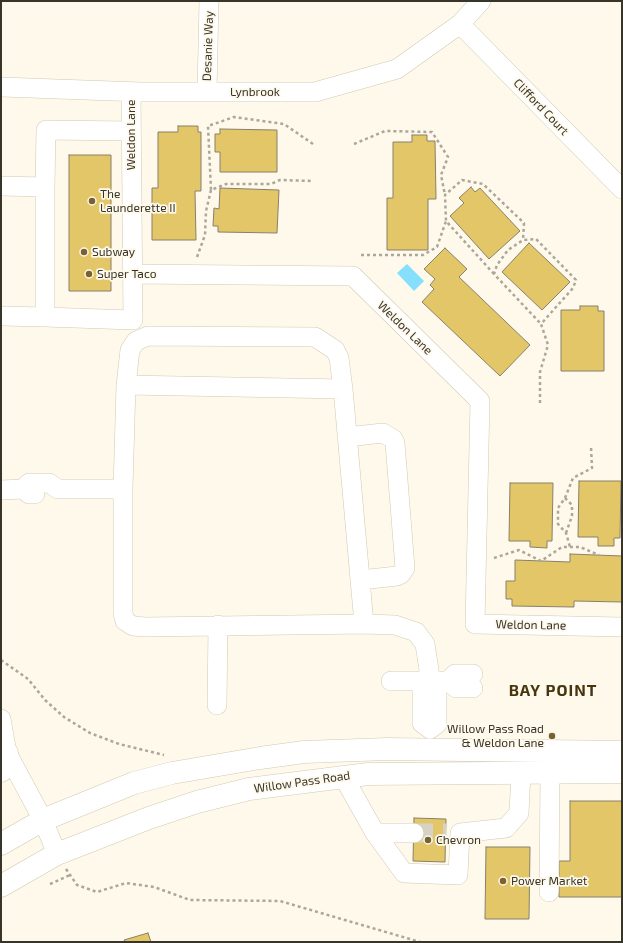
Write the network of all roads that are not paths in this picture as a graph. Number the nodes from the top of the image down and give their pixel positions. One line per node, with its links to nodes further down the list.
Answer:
1 (209, 1): 6 (street, Desanie Way)
2 (481, 1): 3 (street, Lynbrook)
3 (460, 24): 6 (street, Lynbrook); 10 (street, Clifford Court)
4 (1, 86): 5 (street, Lynbrook)
5 (131, 92): 6 (street, Lynbrook); 7 (street, Weldon Lane)
6 (207, 92)
7 (131, 131): 9 (street); 11 (street, Weldon Lane)
8 (1, 186): 9 (street)
9 (45, 187): 13 (street)
10 (622, 189)
11 (133, 274): 13 (street); 22 (street, Weldon Lane)
12 (1, 316): 13 (street)
13 (45, 317)
14 (126, 384): 15 (street); 15 (street); 17 (street)
15 (343, 389): 16 (street)
16 (347, 437): 19 (street); 19 (street)
17 (123, 489): 18 (street); 21 (street)
18 (1, 490)
19 (360, 580): 20 (street)
20 (364, 624): 21 (street); 25 (street)
21 (218, 625): 26 (street)
22 (622, 627)
23 (391, 681): 25 (street)
24 (473, 681): 25 (street)
25 (429, 685): 28 (street)
26 (217, 705)
27 (1, 719): 30 (street)
28 (430, 739): 29 (main road, Willow Pass Road); 35 (main road, Willow Pass Road)
29 (622, 752)
30 (4, 762): 35 (street)
31 (622, 772): 33 (main road, Willow Pass Road)
32 (521, 773): 33 (main road, Willow Pass Road); 34 (main road, Willow Pass Road); 36 (street)
33 (550, 773): 41 (street)
34 (343, 776): 36 (street); 39 (main road, Willow Pass Road)
35 (43, 820): 38 (main road, Willow Pass Road); 39 (street)
36 (375, 832): 37 (street)
37 (414, 833)
38 (1, 844)
39 (57, 854): 40 (main road, Willow Pass Road)
40 (1, 886)
41 (549, 892)

